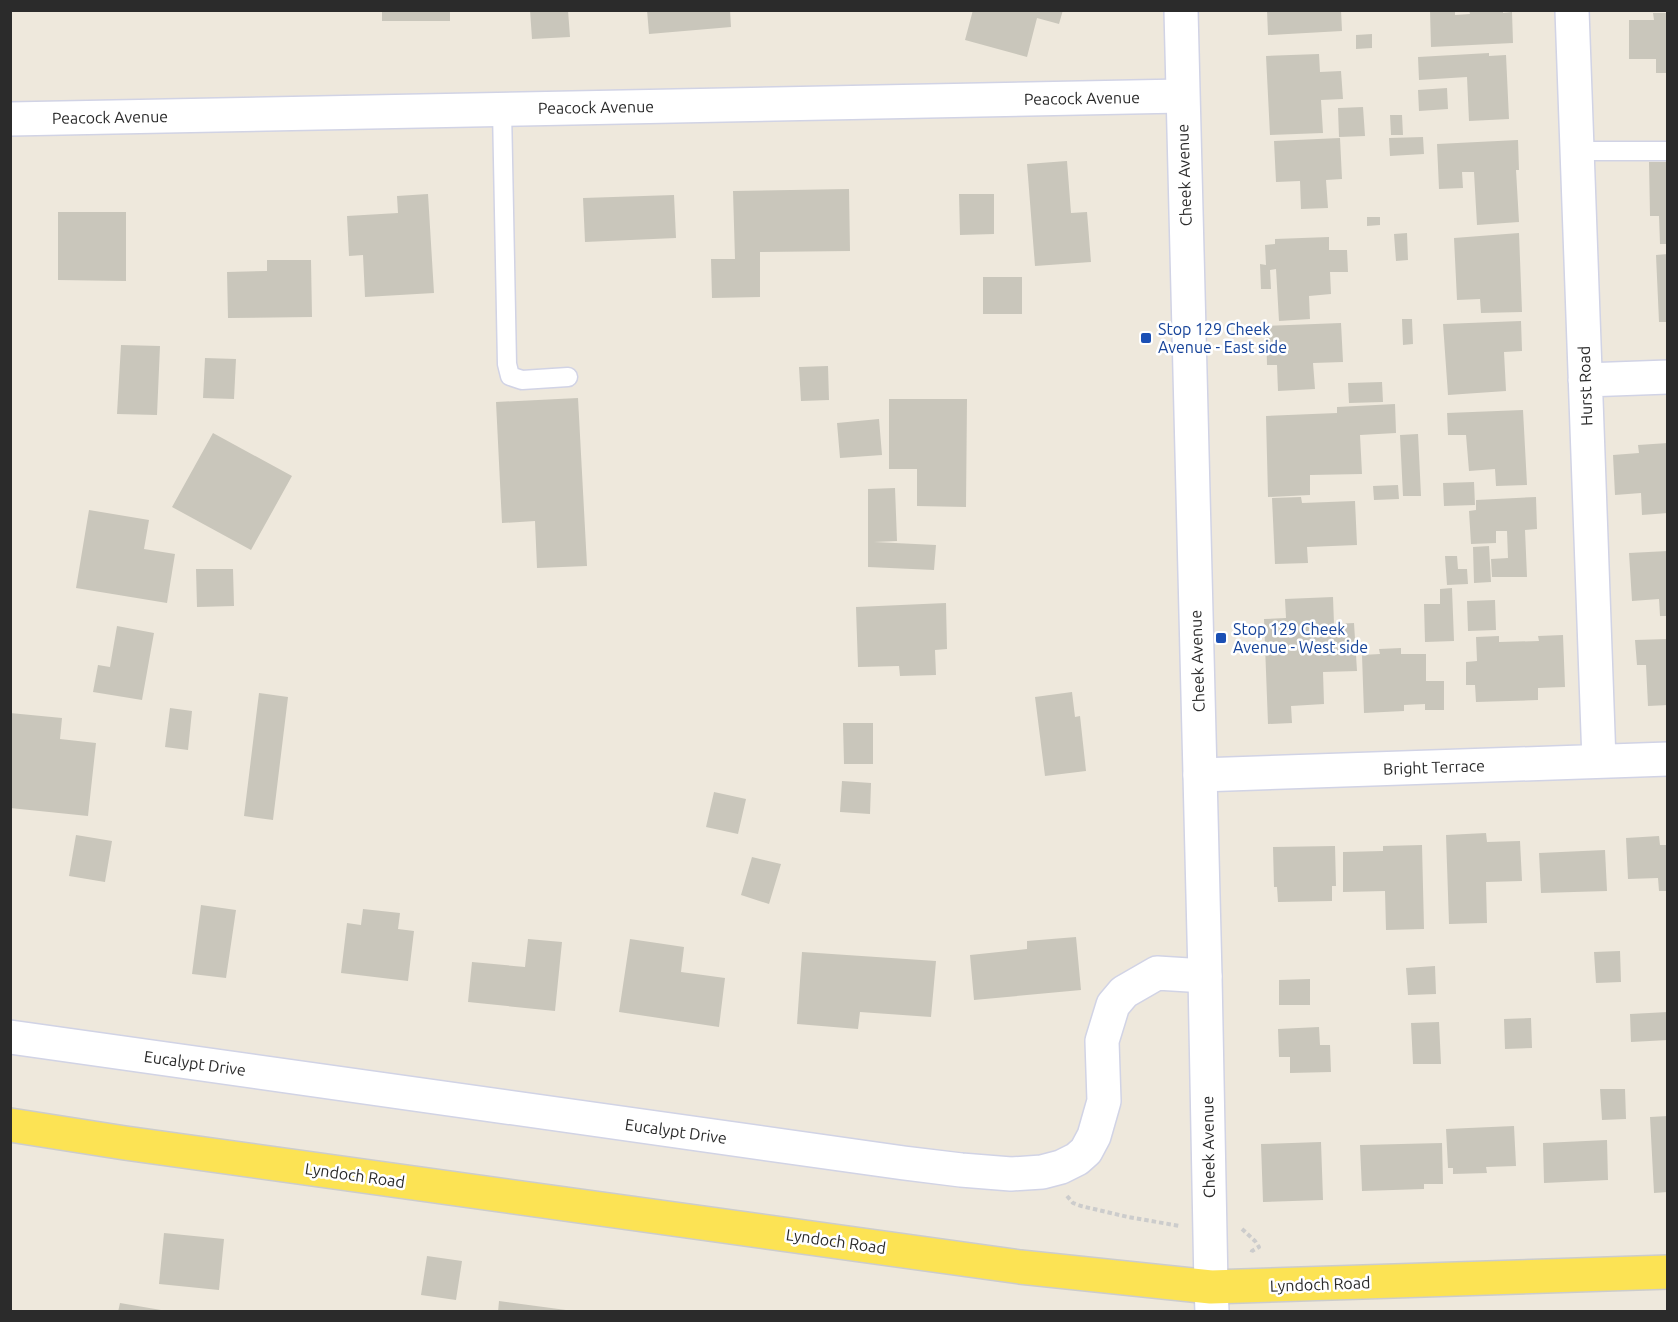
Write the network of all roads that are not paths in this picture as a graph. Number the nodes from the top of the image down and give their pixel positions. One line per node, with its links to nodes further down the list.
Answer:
1 (1181, 10): 3 (street, Cheek Avenue)
2 (1572, 10): 7 (street, Hurst Road)
3 (1182, 96): 4 (street, Peacock Avenue); 13 (street, Cheek Avenue)
4 (502, 109): 5 (street, Peacock Avenue); 8 (lane)
5 (10, 119)
6 (1668, 151): 7 (lane)
7 (1577, 152): 10 (street, Hurst Road)
8 (568, 377)
9 (1668, 377): 10 (street)
10 (1585, 380): 12 (street, Hurst Road)
11 (1668, 759): 12 (street, Bright Terrace)
12 (1599, 761): 13 (street, Bright Terrace)
13 (1200, 776): 14 (street, Cheek Avenue)
14 (1205, 976): 15 (street, Eucalypt Drive); 18 (street, Cheek Avenue)
15 (10, 1037)
16 (10, 1125): 18 (main road, Lyndoch Road)
17 (1668, 1272): 18 (main road, Lyndoch Road)
18 (1211, 1299)

